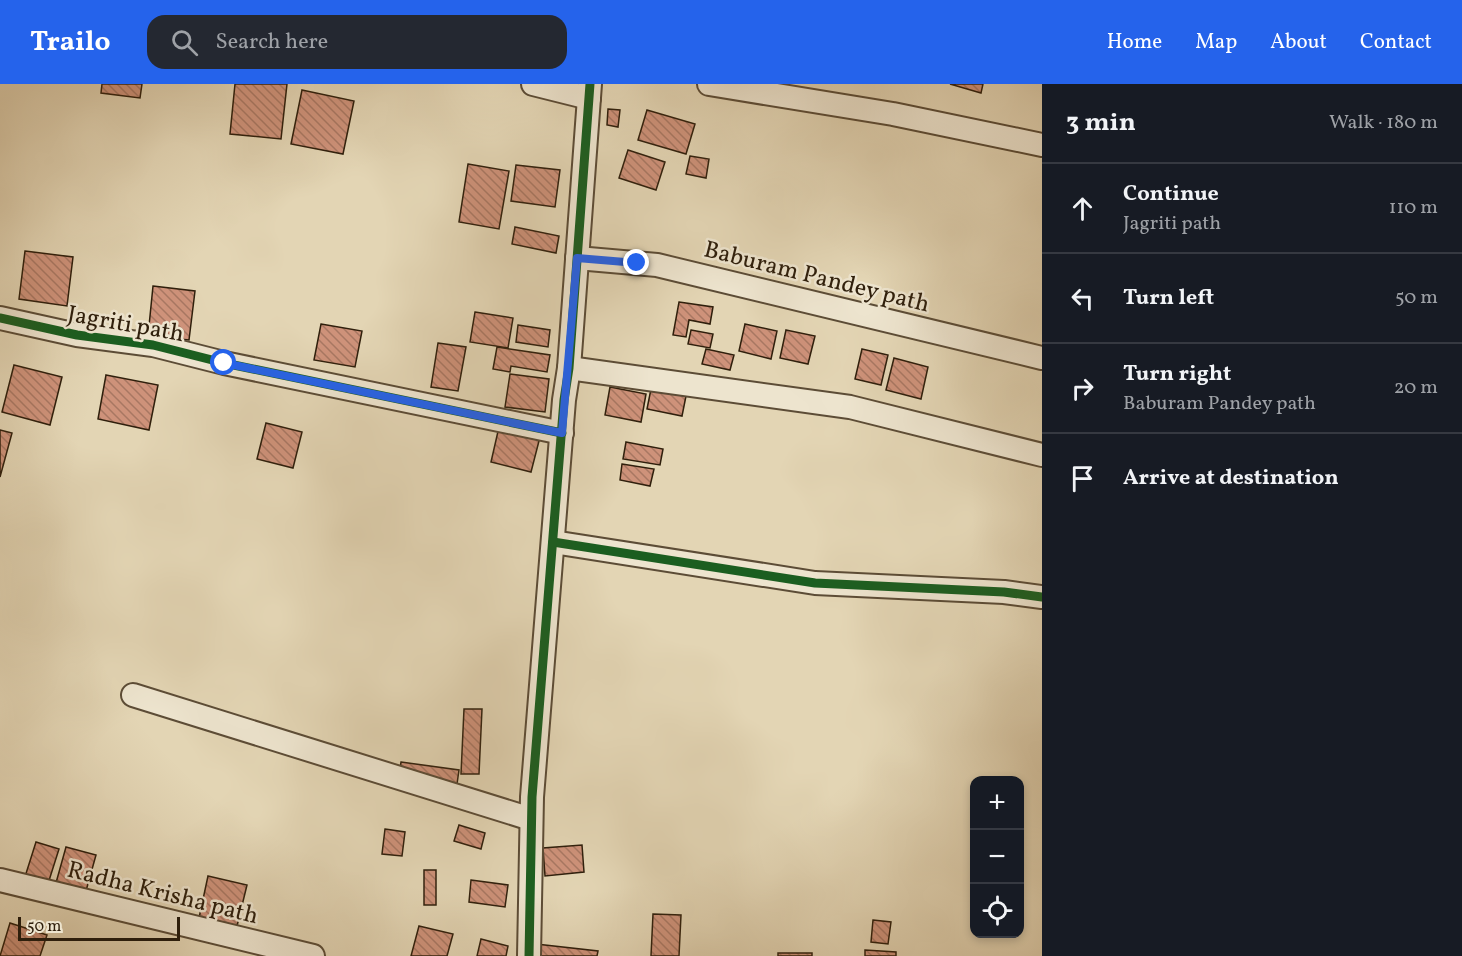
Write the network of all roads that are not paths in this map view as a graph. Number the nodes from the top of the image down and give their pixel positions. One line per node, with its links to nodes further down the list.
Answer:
1 (533, 84): 3 (street)
2 (709, 84): 4 (street)
3 (590, 91): 5 (street)
4 (1042, 146)
5 (577, 258): 7 (street, Baburam Pandey path); 8 (street)
6 (0, 318): 9 (street, Jagriti path)
7 (1042, 358)
8 (569, 368): 9 (street); 10 (street)
9 (562, 433): 11 (street)
10 (1042, 455)
11 (553, 542): 12 (street); 14 (street)
12 (1042, 597)
13 (133, 695): 14 (street)
14 (531, 819): 17 (street)
15 (0, 880): 16 (street, Radha Krisha path)
16 (313, 956)
17 (529, 956)

